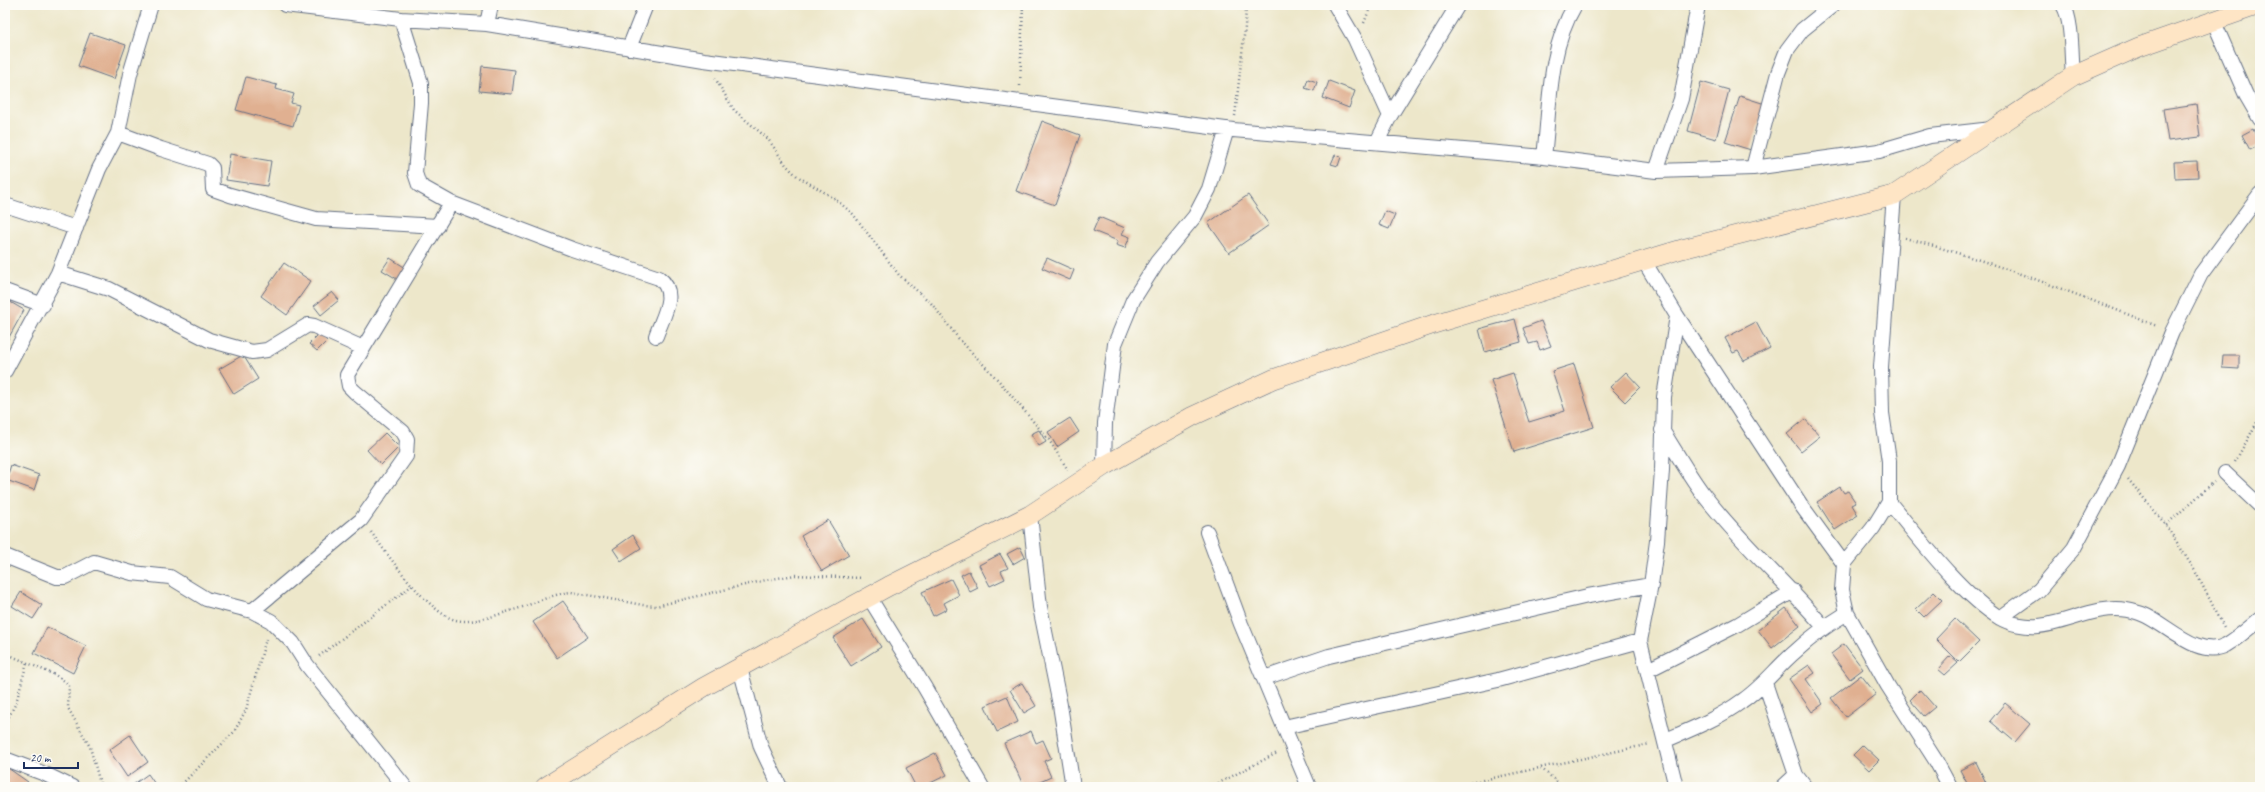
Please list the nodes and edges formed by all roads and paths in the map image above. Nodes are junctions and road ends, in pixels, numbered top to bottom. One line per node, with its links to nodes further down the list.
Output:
1 (152, 5): 25 (street)
2 (285, 5): 14 (street)
3 (491, 5): 16 (street)
4 (646, 5): 17 (street)
5 (1023, 5): 20 (path)
6 (1246, 5): 24 (path)
7 (1335, 5): 21 (street)
8 (1458, 5): 21 (street)
9 (1575, 5): 27 (street)
10 (1698, 5): 29 (street)
11 (1833, 5): 28 (street)
12 (2063, 5): 19 (street)
13 (2259, 5): 15 (street)
14 (402, 20): 16 (street); 32 (street)
15 (2213, 20): 19 (street); 22 (street)
16 (487, 24): 17 (street)
17 (629, 48): 18 (street)
18 (704, 60): 20 (street); 50 (path)
19 (2073, 76): 23 (street)
20 (1019, 103): 24 (street)
21 (1390, 116): 26 (street)
22 (2260, 119)
23 (1994, 129): 28 (street); 31 (street)
24 (1230, 130): 26 (street); 47 (street)
25 (118, 132): 34 (street); 35 (street)
26 (1377, 142): 27 (street)
27 (1544, 157): 29 (street)
28 (1753, 168): 29 (street)
29 (1656, 171)
30 (2260, 194): 42 (street)
31 (1894, 195): 36 (street); 37 (street)
32 (452, 203): 34 (street); 43 (street)
33 (5, 205): 35 (street)
34 (438, 226): 44 (street)
35 (76, 228): 38 (street)
36 (1890, 234): 42 (path); 51 (street)
37 (1644, 261): 41 (street); 47 (street)
38 (58, 273): 40 (street); 44 (street)
39 (5, 291): 40 (street)
40 (43, 305): 45 (street)
41 (1677, 316): 46 (street); 57 (street)
42 (2172, 332): 48 (street)
43 (656, 336)
44 (362, 348): 54 (street)
45 (5, 371)
46 (1662, 430): 59 (street); 61 (street)
47 (1104, 466): 50 (street)
48 (2118, 466): 64 (street); 69 (path)
49 (2225, 473): 52 (street)
50 (1077, 484): 53 (street)
51 (1889, 502): 57 (street); 64 (street)
52 (2260, 506)
53 (1030, 515): 60 (street); 91 (street)
54 (361, 520): 58 (path); 62 (street)
55 (1206, 532): 75 (street)
56 (5, 556): 62 (street)
57 (1844, 564): 63 (street)
58 (414, 584): 60 (path); 72 (path)
59 (1652, 585): 68 (street); 75 (street)
60 (870, 588): 73 (street); 90 (street)
61 (1793, 591): 67 (street); 74 (street)
62 (252, 611): 66 (street)
63 (1848, 613): 67 (street); 99 (street)
64 (2000, 618): 69 (street)
65 (2260, 619): 69 (street)
66 (271, 621): 72 (street); 86 (path)
67 (1824, 627): 76 (street)
68 (1640, 641): 74 (street); 78 (street)
69 (2232, 641)
70 (5, 653): 71 (path)
71 (27, 662): 77 (path); 85 (path)
72 (308, 665): 87 (street)
73 (740, 668): 88 (street); 89 (street)
74 (1648, 670): 79 (street)
75 (1264, 678): 78 (street)
76 (1765, 682): 79 (street); 83 (street)
77 (5, 724)
78 (1284, 727): 80 (street)
79 (1666, 740): 82 (path); 96 (street)
80 (1292, 745): 92 (path); 93 (street)
81 (5, 759): 84 (street)
82 (1541, 768): 94 (path); 95 (path)
83 (1796, 775): 97 (street); 98 (street)
84 (72, 787)
85 (101, 787)
86 (179, 787)
87 (404, 787)
88 (545, 787)
89 (780, 787)
90 (982, 787)
91 (1073, 787)
92 (1211, 787)
93 (1309, 787)
94 (1451, 787)
95 (1563, 787)
96 (1676, 787)
97 (1783, 787)
98 (1806, 787)
99 (1950, 787)

